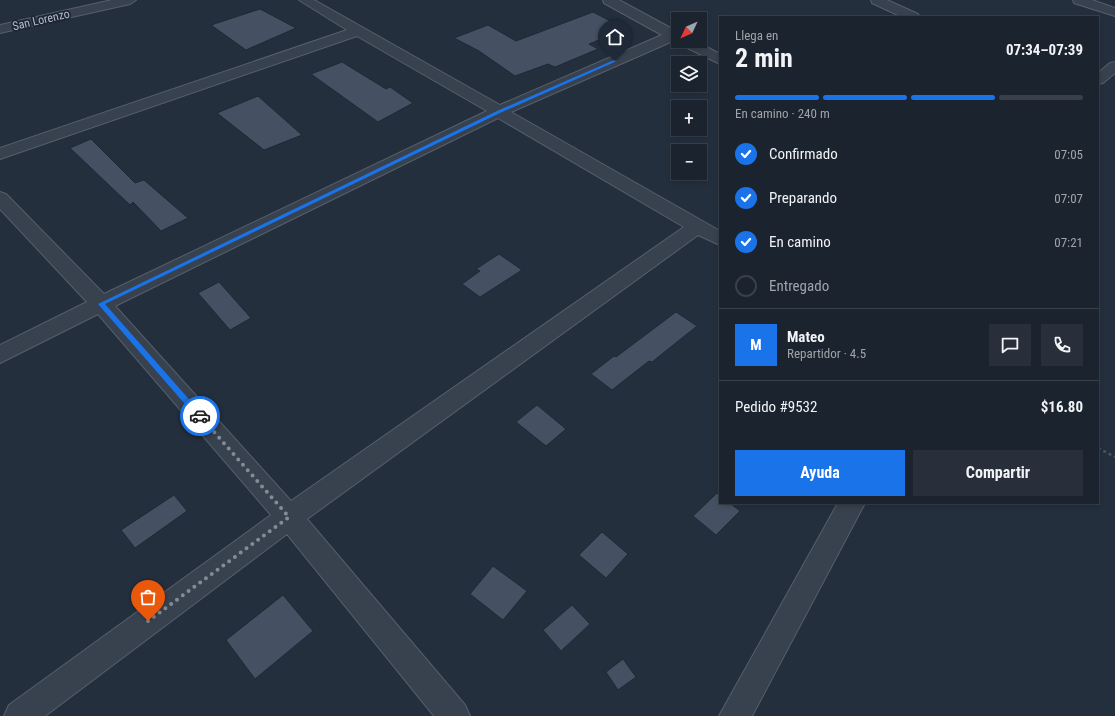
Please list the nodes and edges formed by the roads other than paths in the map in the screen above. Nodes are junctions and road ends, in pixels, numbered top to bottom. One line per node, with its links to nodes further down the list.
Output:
1 (130, 0): 8 (street, San Lorenzo)
2 (305, 0): 9 (street)
3 (609, 0): 10 (street)
4 (877, 0): 7 (street)
5 (1079, 0): 6 (street)
6 (1115, 12)
7 (911, 16)
8 (0, 30)
9 (357, 31): 16 (street); 17 (street)
10 (671, 34)
11 (671, 41): 16 (street)
12 (698, 48): 13 (street)
13 (719, 59)
14 (1115, 66): 15 (street)
15 (1099, 79)
16 (498, 112): 19 (street); 21 (street)
17 (0, 154)
18 (0, 198): 21 (street)
19 (698, 226): 20 (street); 24 (street)
20 (719, 238)
21 (101, 304): 22 (street); 24 (street)
22 (0, 355)
23 (851, 504): 27 (street)
24 (289, 517): 25 (street); 26 (street)
25 (20, 716)
26 (454, 716)
27 (735, 716)

